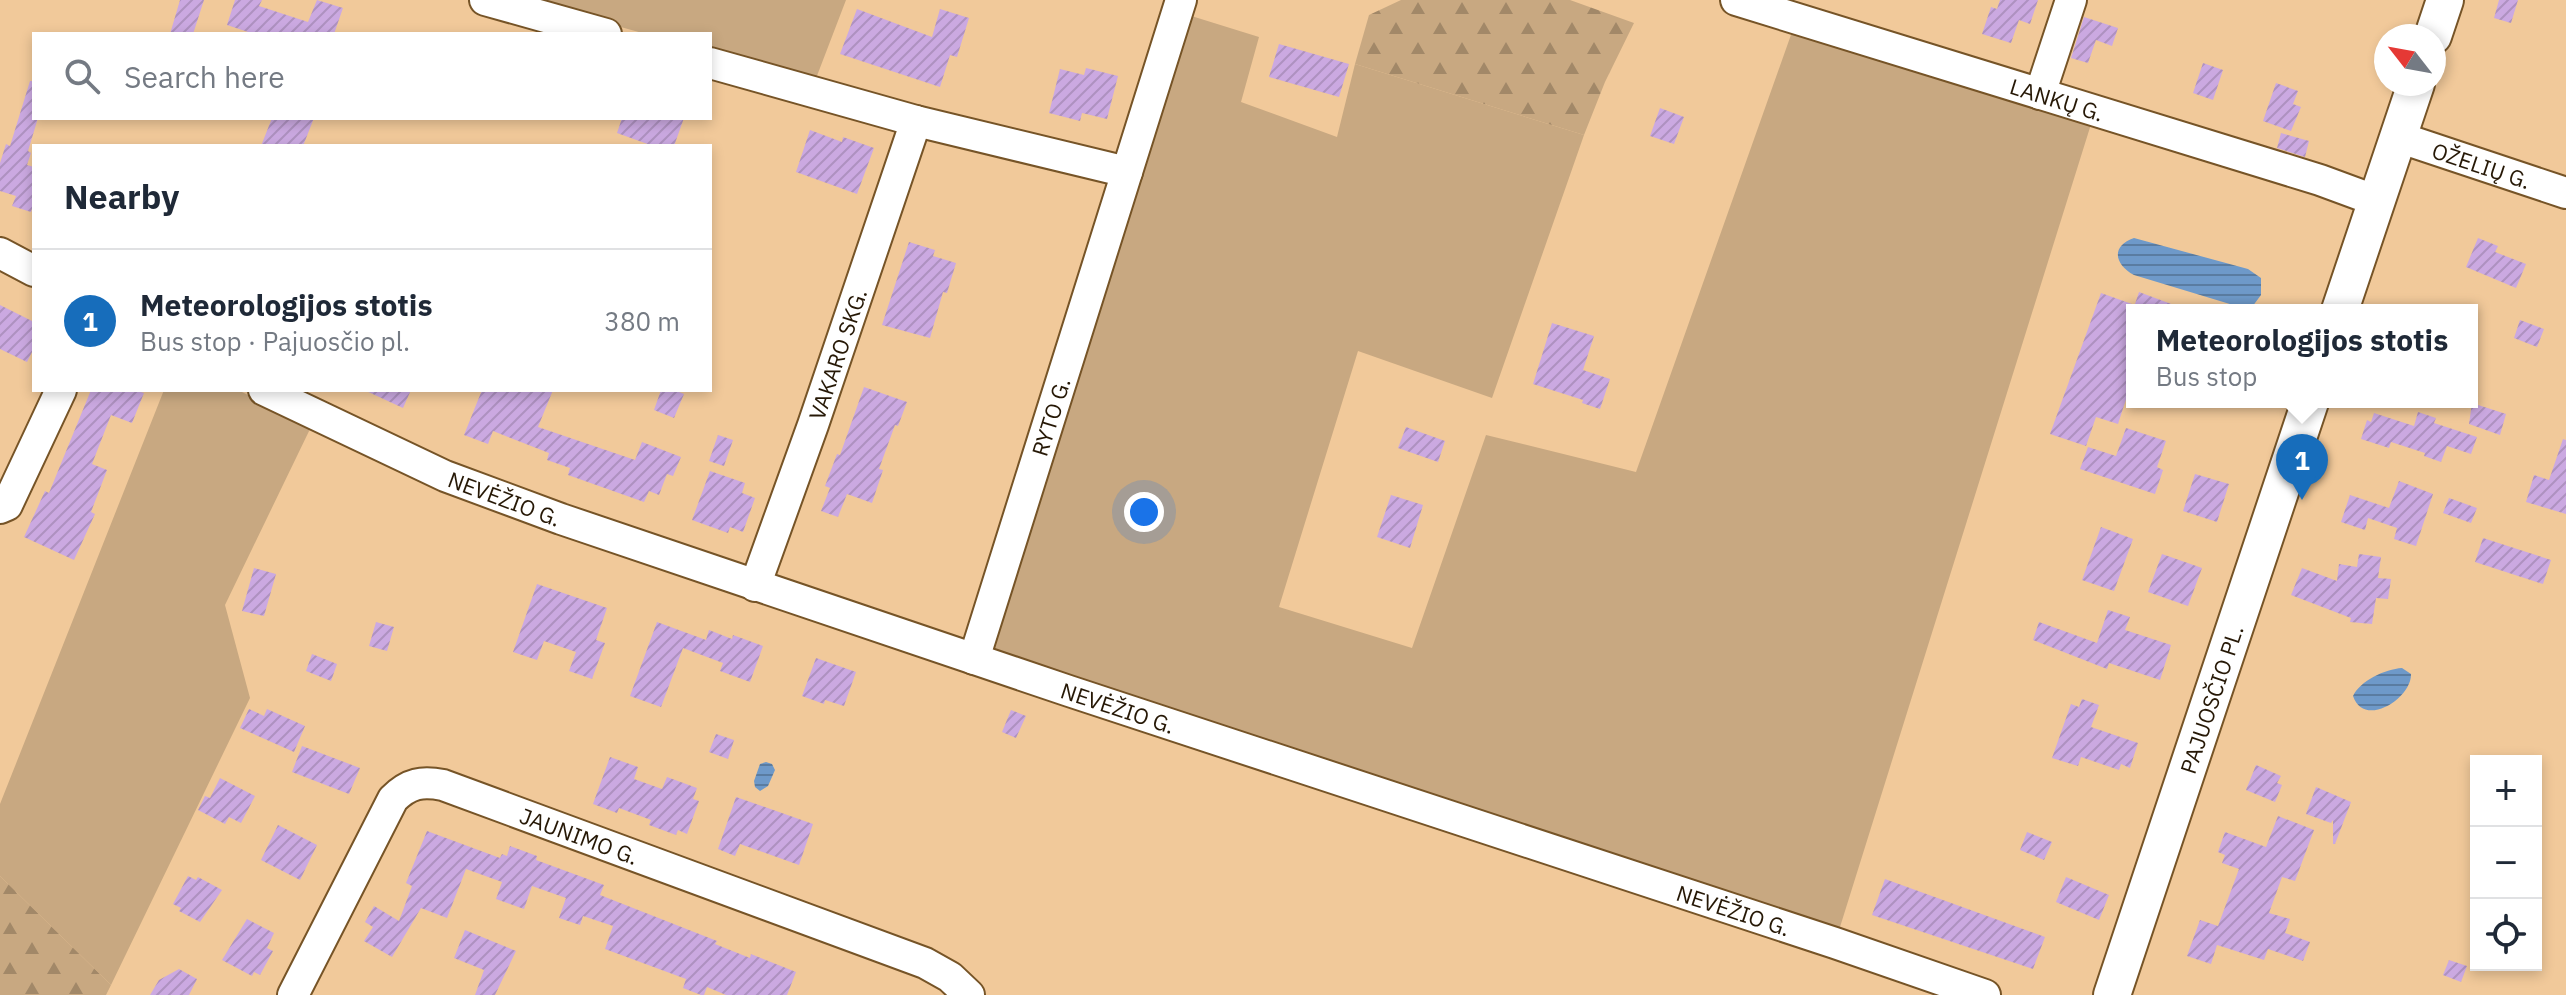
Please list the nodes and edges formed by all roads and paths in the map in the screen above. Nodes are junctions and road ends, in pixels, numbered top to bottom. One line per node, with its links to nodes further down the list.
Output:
1 (485, 0): 7 (street)
2 (1181, 0): 13 (street, RYTO G.)
3 (1736, 0): 9 (street, LANKŲ G.)
4 (2071, 0): 9 (street)
5 (2445, 0): 6 (main road)
6 (2437, 24)
7 (599, 32)
8 (712, 64): 11 (street)
9 (2040, 94): 15 (street, LANKŲ G.)
10 (2412, 96): 12 (main road)
11 (916, 121): 13 (street); 23 (street, VAKARO SKG.)
12 (2398, 137): 14 (street, OŽELIŲ G.); 15 (main road)
13 (1127, 172): 24 (street, RYTO G.)
14 (2566, 193)
15 (2377, 201): 18 (main road)
16 (0, 253): 17 (street)
17 (32, 270)
18 (2342, 304)
19 (60, 392): 22 (street)
20 (268, 392): 23 (street, NEVĖŽIO G.)
21 (2308, 408): 28 (main road, PAJUOSČIO PL.)
22 (0, 508)
23 (755, 586): 24 (street, NEVĖŽIO G.)
24 (974, 659): 27 (street, NEVĖŽIO G.)
25 (293, 995): 26 (street, JAUNIMO G.)
26 (969, 995)
27 (1985, 995)
28 (2112, 995)

